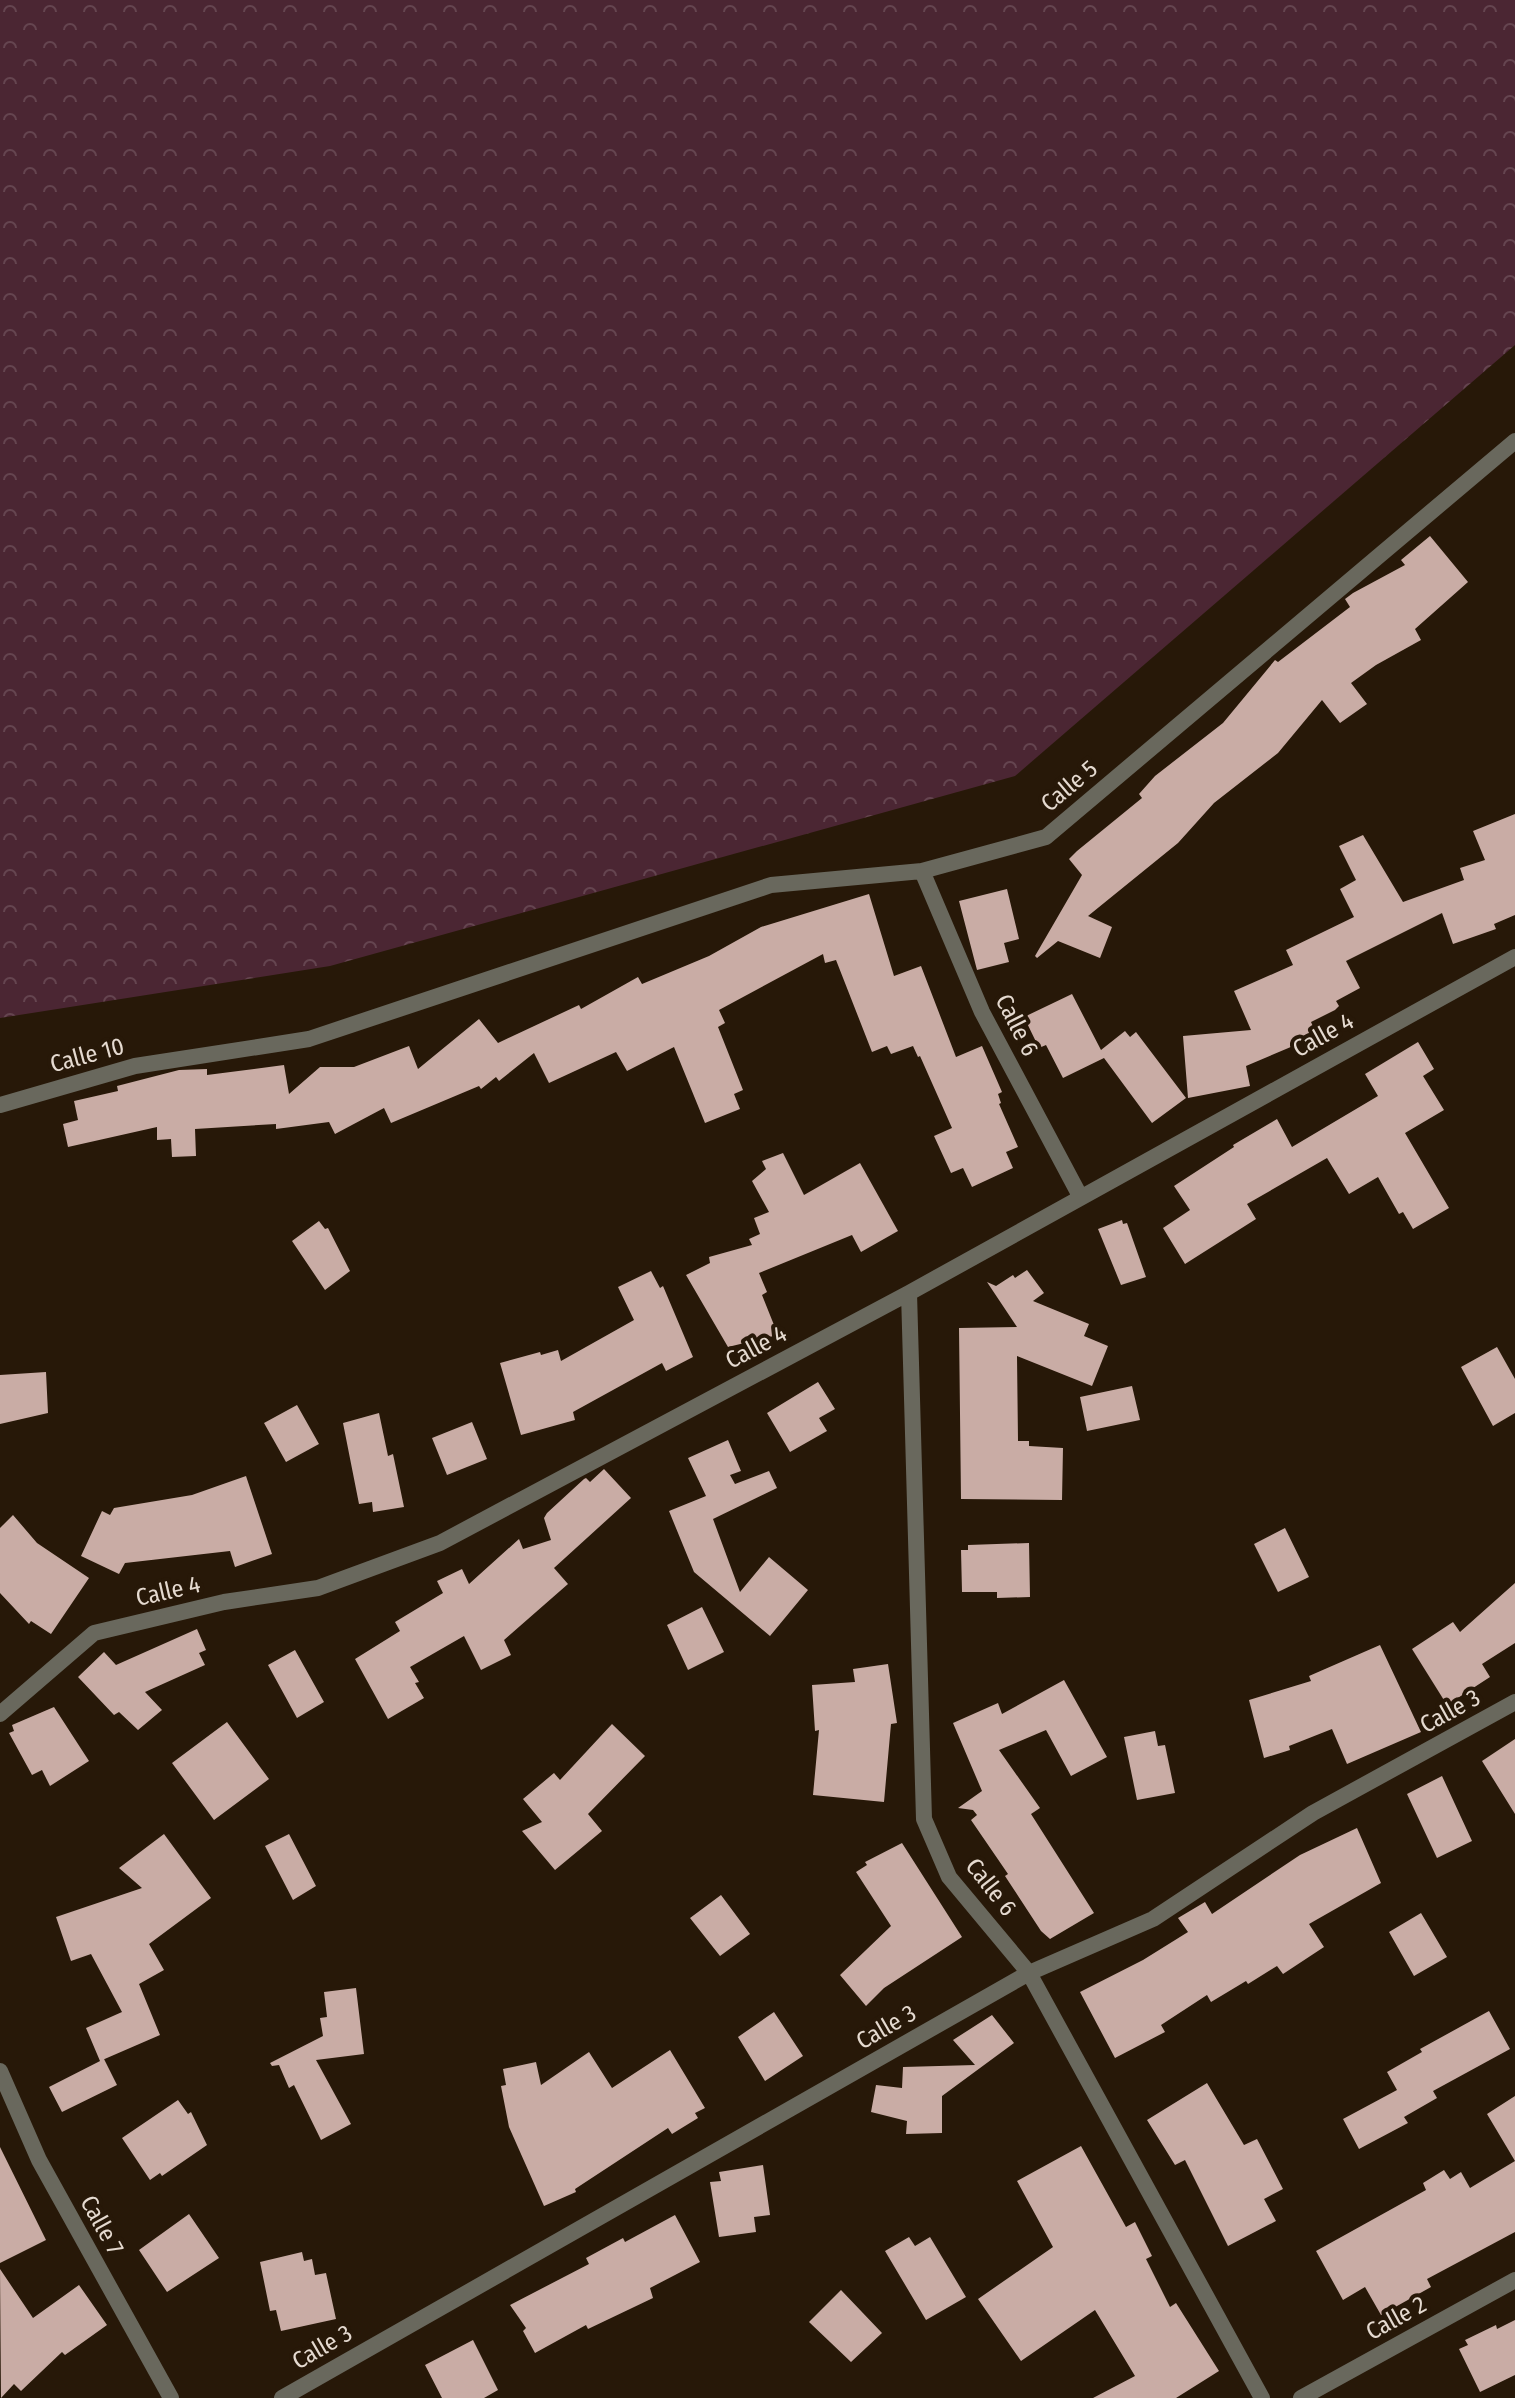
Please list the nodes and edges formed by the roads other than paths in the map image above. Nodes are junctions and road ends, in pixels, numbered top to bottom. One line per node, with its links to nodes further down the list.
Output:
1 (1515, 441): 2 (street, Calle 5)
2 (922, 871): 4 (street, Calle 5); 6 (street, Calle 6)
3 (1515, 957): 6 (street, Calle 4)
4 (505, 974): 5 (street, Calle 10)
5 (0, 1105)
6 (1080, 1196): 7 (street, Calle 4)
7 (909, 1293): 9 (street, Calle 4); 10 (street, Calle 6)
8 (1515, 1702): 10 (street, Calle 3)
9 (0, 1714)
10 (1029, 1973): 14 (street, Calle 3); 15 (street, Calle 6)
11 (0, 2071): 13 (street, Calle 7)
12 (1515, 2280): 16 (street, Calle 2)
13 (171, 2398)
14 (282, 2398)
15 (1262, 2398)
16 (1301, 2398)

